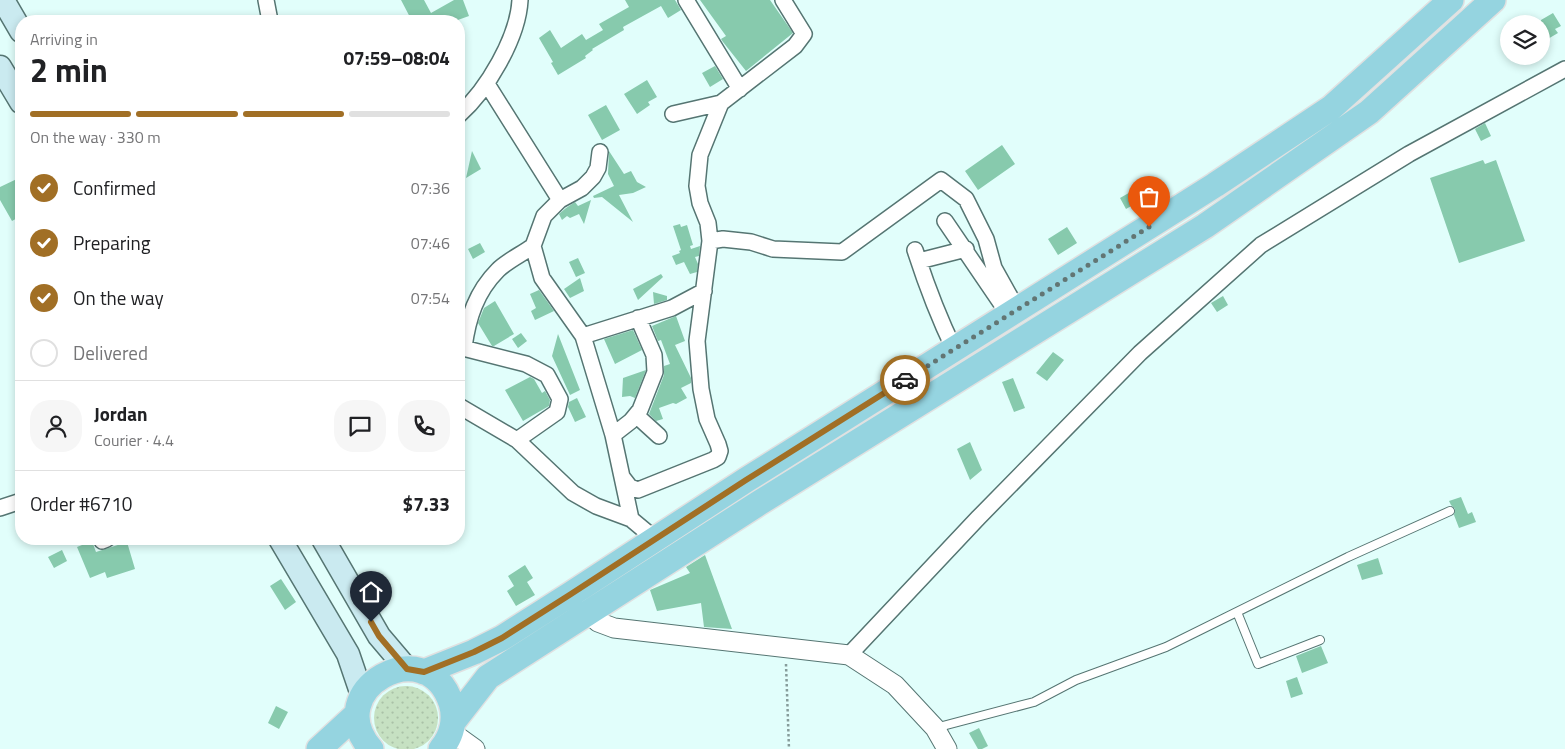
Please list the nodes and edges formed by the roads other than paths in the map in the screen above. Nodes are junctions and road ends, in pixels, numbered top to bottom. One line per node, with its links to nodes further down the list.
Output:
1 (3, 0): 9 (main road)
2 (266, 0): 8 (street)
3 (520, 0): 12 (street)
4 (686, 0): 13 (street)
5 (783, 0): 13 (street)
6 (1452, 0): 25 (main road)
7 (1493, 0): 44 (main road)
8 (269, 15)
9 (15, 21)
10 (0, 67): 14 (main road)
11 (1565, 69): 47 (street)
12 (487, 84): 16 (street); 19 (street)
13 (740, 89): 15 (street)
14 (15, 92)
15 (721, 103): 17 (street); 21 (street)
16 (465, 109)
17 (673, 114)
18 (600, 152): 19 (street)
19 (560, 200): 22 (street)
20 (945, 221): 23 (street)
21 (710, 241): 24 (street); 25 (street)
22 (533, 246): 27 (street); 28 (street)
23 (966, 249): 25 (street); 30 (street)
24 (704, 291): 26 (street); 36 (street)
25 (1013, 312): 30 (main road)
26 (638, 318): 28 (street); 32 (street)
27 (465, 332)
28 (583, 336): 33 (street)
29 (465, 348): 35 (street)
30 (954, 349): 41 (main road)
31 (465, 410): 35 (street)
32 (637, 416): 33 (street); 34 (street)
33 (613, 435): 36 (street)
34 (658, 436)
35 (517, 440): 40 (street)
36 (622, 478): 40 (street)
37 (15, 503): 38 (street)
38 (0, 508)
39 (1450, 511): 45 (lane)
40 (631, 519): 41 (street)
41 (655, 538): 44 (main road)
42 (284, 545): 49 (main road)
43 (326, 545): 48 (main road)
44 (579, 604): 47 (street); 48 (main road); 51 (main road)
45 (1237, 612): 46 (lane); 50 (lane)
46 (1320, 640)
47 (849, 655): 50 (street)
48 (415, 670): 49 (main road); 51 (main road)
49 (360, 705): 52 (main road); 53 (main road)
50 (935, 728): 55 (street)
51 (449, 738): 54 (street)
52 (319, 749)
53 (371, 749)
54 (475, 749)
55 (947, 749)

